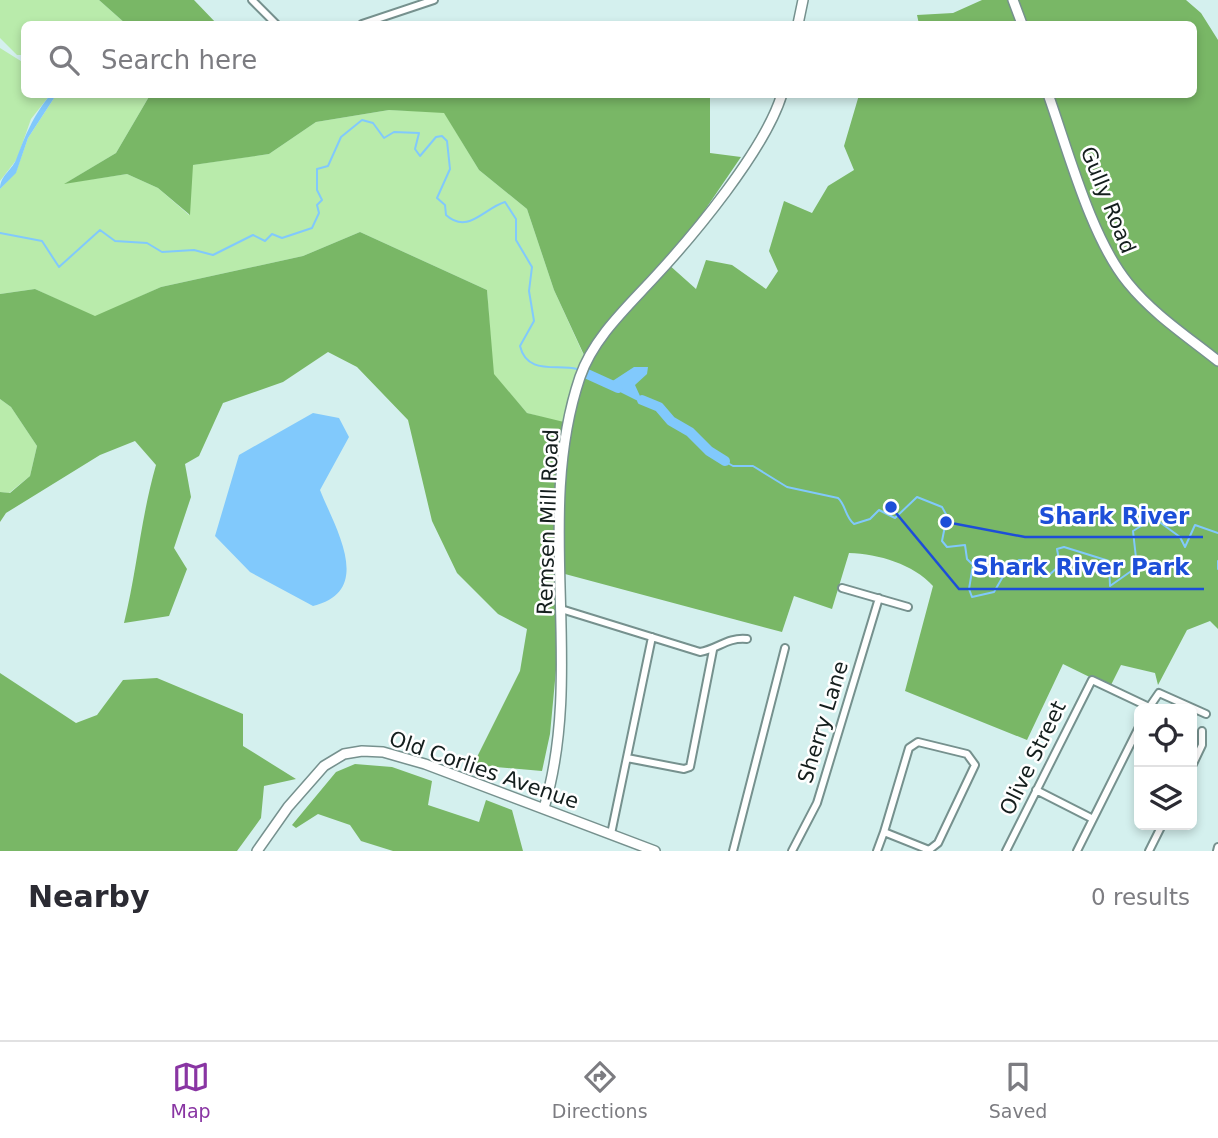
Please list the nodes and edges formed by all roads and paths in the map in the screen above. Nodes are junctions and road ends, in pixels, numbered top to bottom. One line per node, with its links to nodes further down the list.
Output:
1 (252, 0): 5 (street)
2 (434, 0): 6 (street)
3 (803, 0): 7 (street)
4 (1013, 0): 8 (street)
5 (273, 21)
6 (371, 21)
7 (799, 21)
8 (1021, 21)
9 (780, 98): 15 (street, Remsen Mill Road)
10 (1049, 98): 11 (street, Gully Road)
11 (1218, 361)
12 (842, 588): 13 (street)
13 (879, 598): 14 (street); 38 (street, Sherry Lane)
14 (908, 607)
15 (561, 609): 16 (street); 30 (street, Remsen Mill Road)
16 (652, 637): 19 (street); 28 (street)
17 (747, 639): 19 (street)
18 (785, 648): 37 (street)
19 (713, 650): 28 (street)
20 (1141, 704): 29 (street, Olive Street)
21 (1152, 704): 22 (street)
22 (1184, 704)
23 (1197, 710): 24 (street)
24 (1206, 714)
25 (1202, 731): 27 (street)
26 (1134, 737): 31 (street)
27 (1197, 756)
28 (627, 758): 34 (street)
29 (1037, 790): 31 (street); 40 (street, Olive Street)
30 (544, 808): 34 (street, Old Corlies Avenue); 35 (street, Old Corlies Avenue)
31 (1093, 819): 41 (street)
32 (1160, 830): 42 (street)
33 (884, 832): 33 (street); 39 (street)
34 (611, 834): 36 (street, Old Corlies Avenue)
35 (257, 851)
36 (655, 851)
37 (733, 851)
38 (792, 851)
39 (877, 851)
40 (1006, 851)
41 (1077, 851)
42 (1149, 851)

